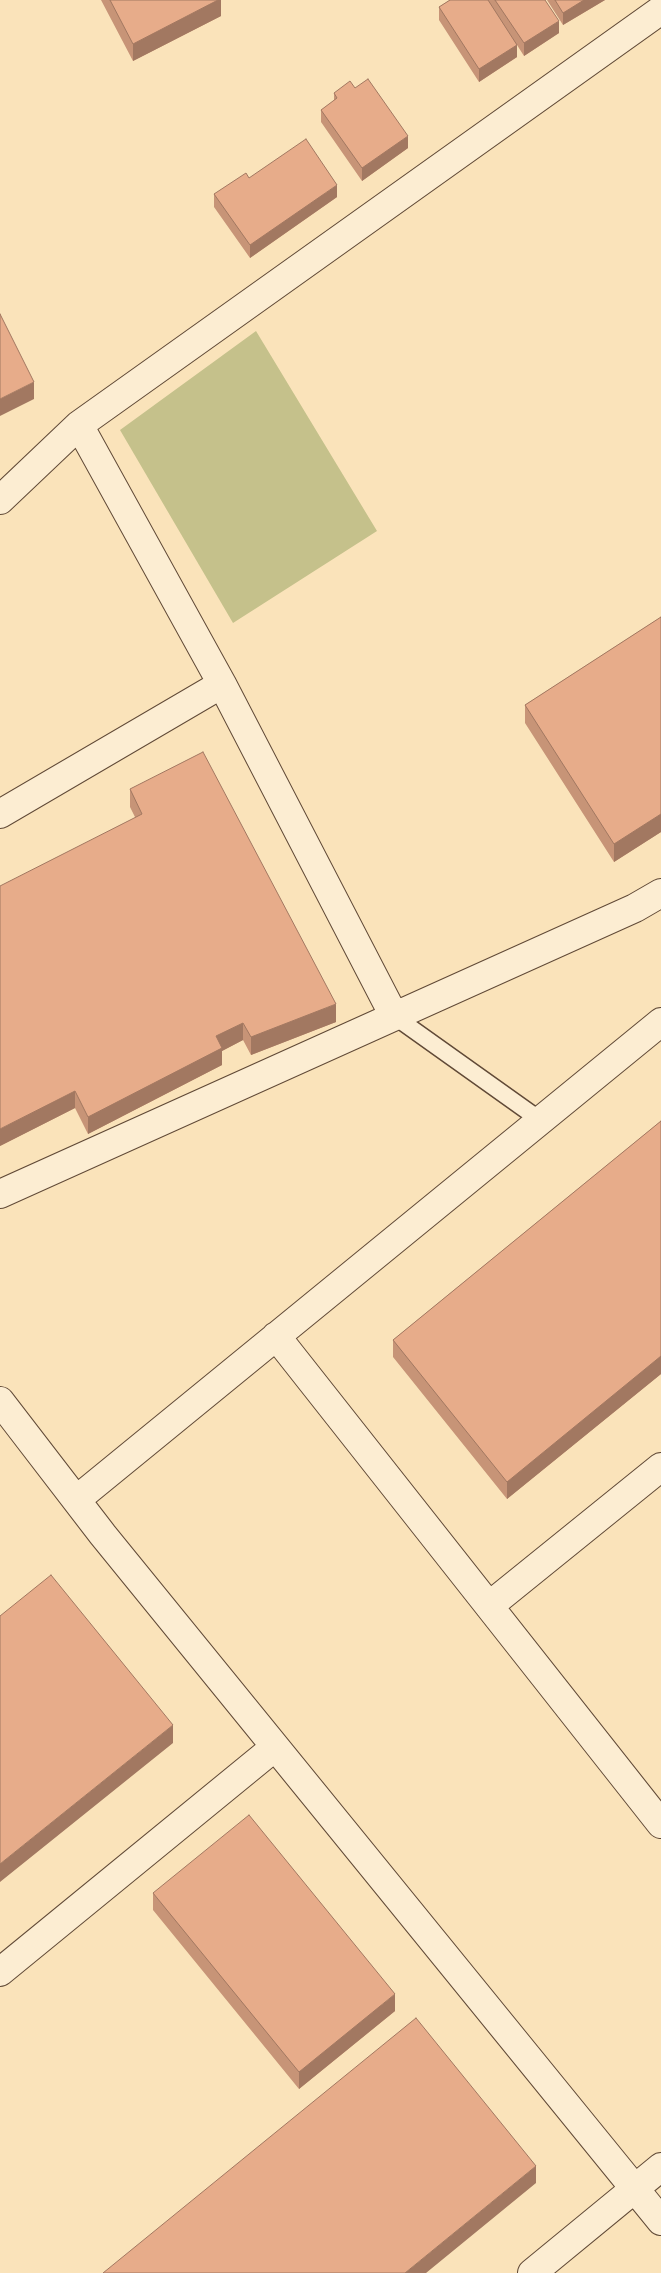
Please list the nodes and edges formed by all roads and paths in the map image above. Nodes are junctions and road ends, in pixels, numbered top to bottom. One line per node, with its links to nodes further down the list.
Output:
1 (661, 10): 2 (street)
2 (79, 425): 3 (street); 4 (street)
3 (0, 500)
4 (222, 684): 5 (street); 7 (street)
5 (0, 814)
6 (657, 903): 7 (street)
7 (394, 1016): 9 (lane); 10 (street)
8 (661, 1022): 9 (street)
9 (540, 1120): 11 (street)
10 (0, 1194)
11 (276, 1336): 14 (street); 15 (street)
12 (0, 1401): 14 (street)
13 (661, 1467): 15 (street)
14 (76, 1500): 16 (street)
15 (489, 1606): 17 (street)
16 (275, 1747): 18 (street); 20 (street)
17 (661, 1824)
18 (0, 1972)
19 (661, 2167): 20 (street)
20 (635, 2188): 21 (street); 22 (street)
21 (661, 2221)
22 (532, 2273)

